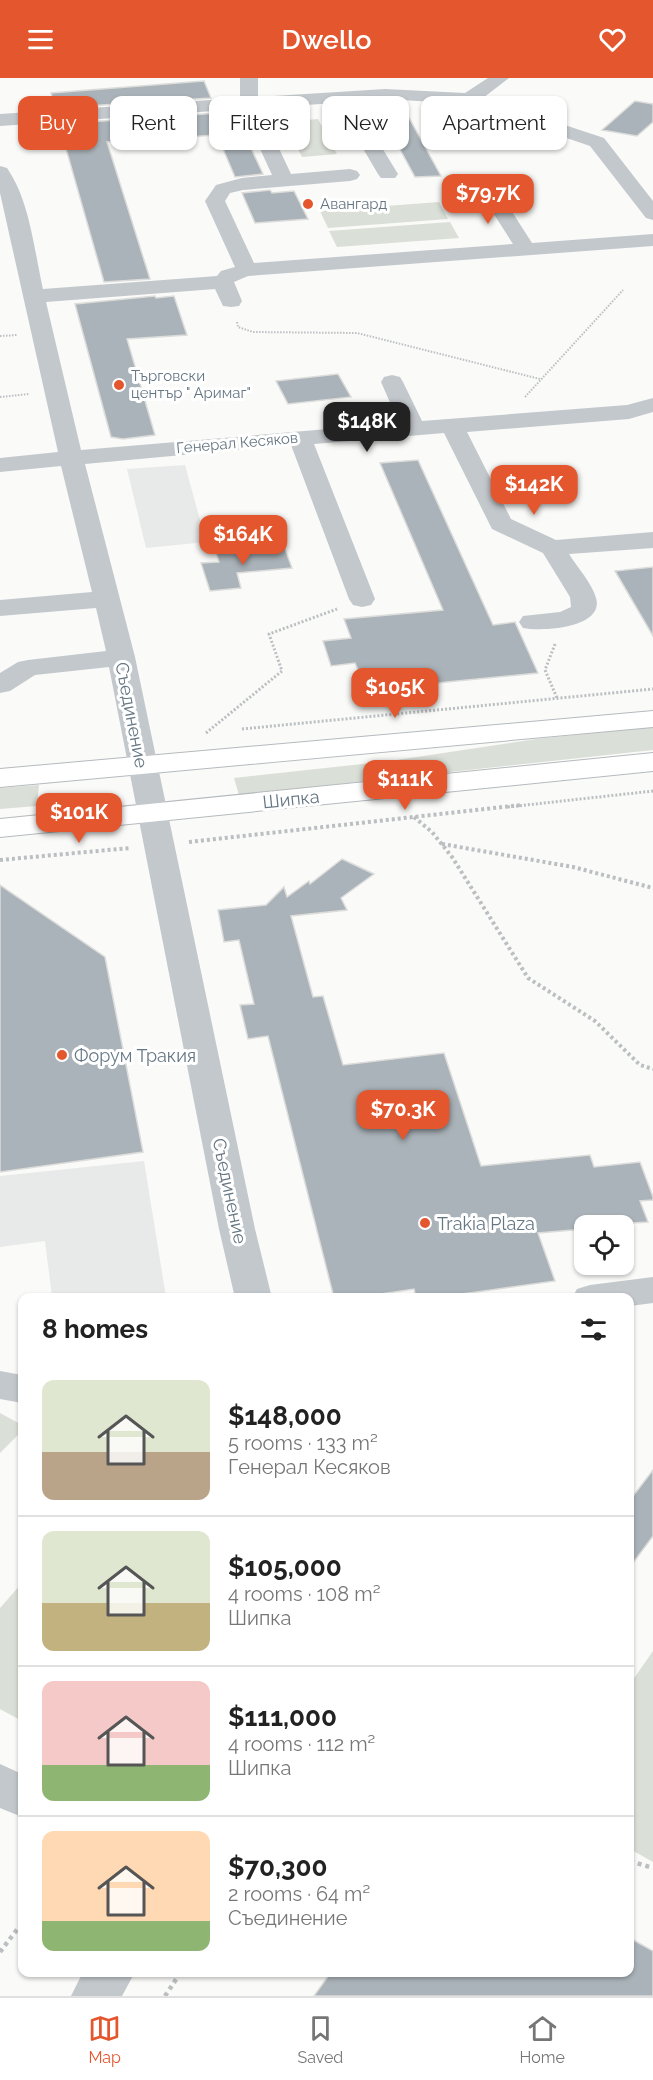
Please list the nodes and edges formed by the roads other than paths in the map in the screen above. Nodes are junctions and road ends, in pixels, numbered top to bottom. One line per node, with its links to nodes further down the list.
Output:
1 (249, 78): 3 (street)
2 (500, 78): 6 (street)
3 (249, 96)
4 (341, 96): 5 (street)
5 (421, 96)
6 (473, 96)
7 (209, 107): 8 (street)
8 (0, 120)
9 (567, 132): 14 (street)
10 (271, 150): 17 (street)
11 (373, 150): 15 (street)
12 (642, 170): 14 (street)
13 (0, 172): 23 (street, Съединение)
14 (621, 172): 19 (street)
15 (387, 174)
16 (350, 175): 17 (street)
17 (284, 180): 22 (street)
18 (482, 180): 21 (street)
19 (653, 214)
20 (653, 240): 21 (street)
21 (526, 249): 22 (street)
22 (247, 270): 23 (street)
23 (34, 296): 29 (street, Съединение)
24 (392, 382): 27 (street)
25 (653, 405): 26 (street, Генерал Кесяков)
26 (452, 426): 27 (street, Генерал Кесяков); 32 (street)
27 (414, 429): 28 (street, Генерал Кесяков)
28 (300, 438): 29 (street, Генерал Кесяков); 34 (street)
29 (72, 458): 30 (street, Генерал Кесяков); 33 (street, Съединение)
30 (0, 465)
31 (653, 540): 32 (street)
32 (552, 548): 36 (street)
33 (105, 599): 35 (street); 37 (street, Съединение)
34 (363, 599)
35 (0, 608)
36 (532, 622)
37 (121, 657): 38 (street); 41 (street, Съединение)
38 (0, 685)
39 (653, 719): 41 (main road)
40 (653, 762): 43 (main road, Шипка)
41 (142, 766): 42 (main road); 43 (street, Съединение)
42 (0, 778)
43 (153, 812): 44 (main road, Шипка); 46 (street, Съединение)
44 (0, 828)
45 (653, 1290): 47 (street)
46 (253, 1293)
47 (629, 1293)
48 (0, 1385): 49 (street)
49 (18, 1388)
50 (0, 1783): 51 (street)
51 (18, 1795)
52 (108, 1977): 53 (street)
53 (95, 1996)

